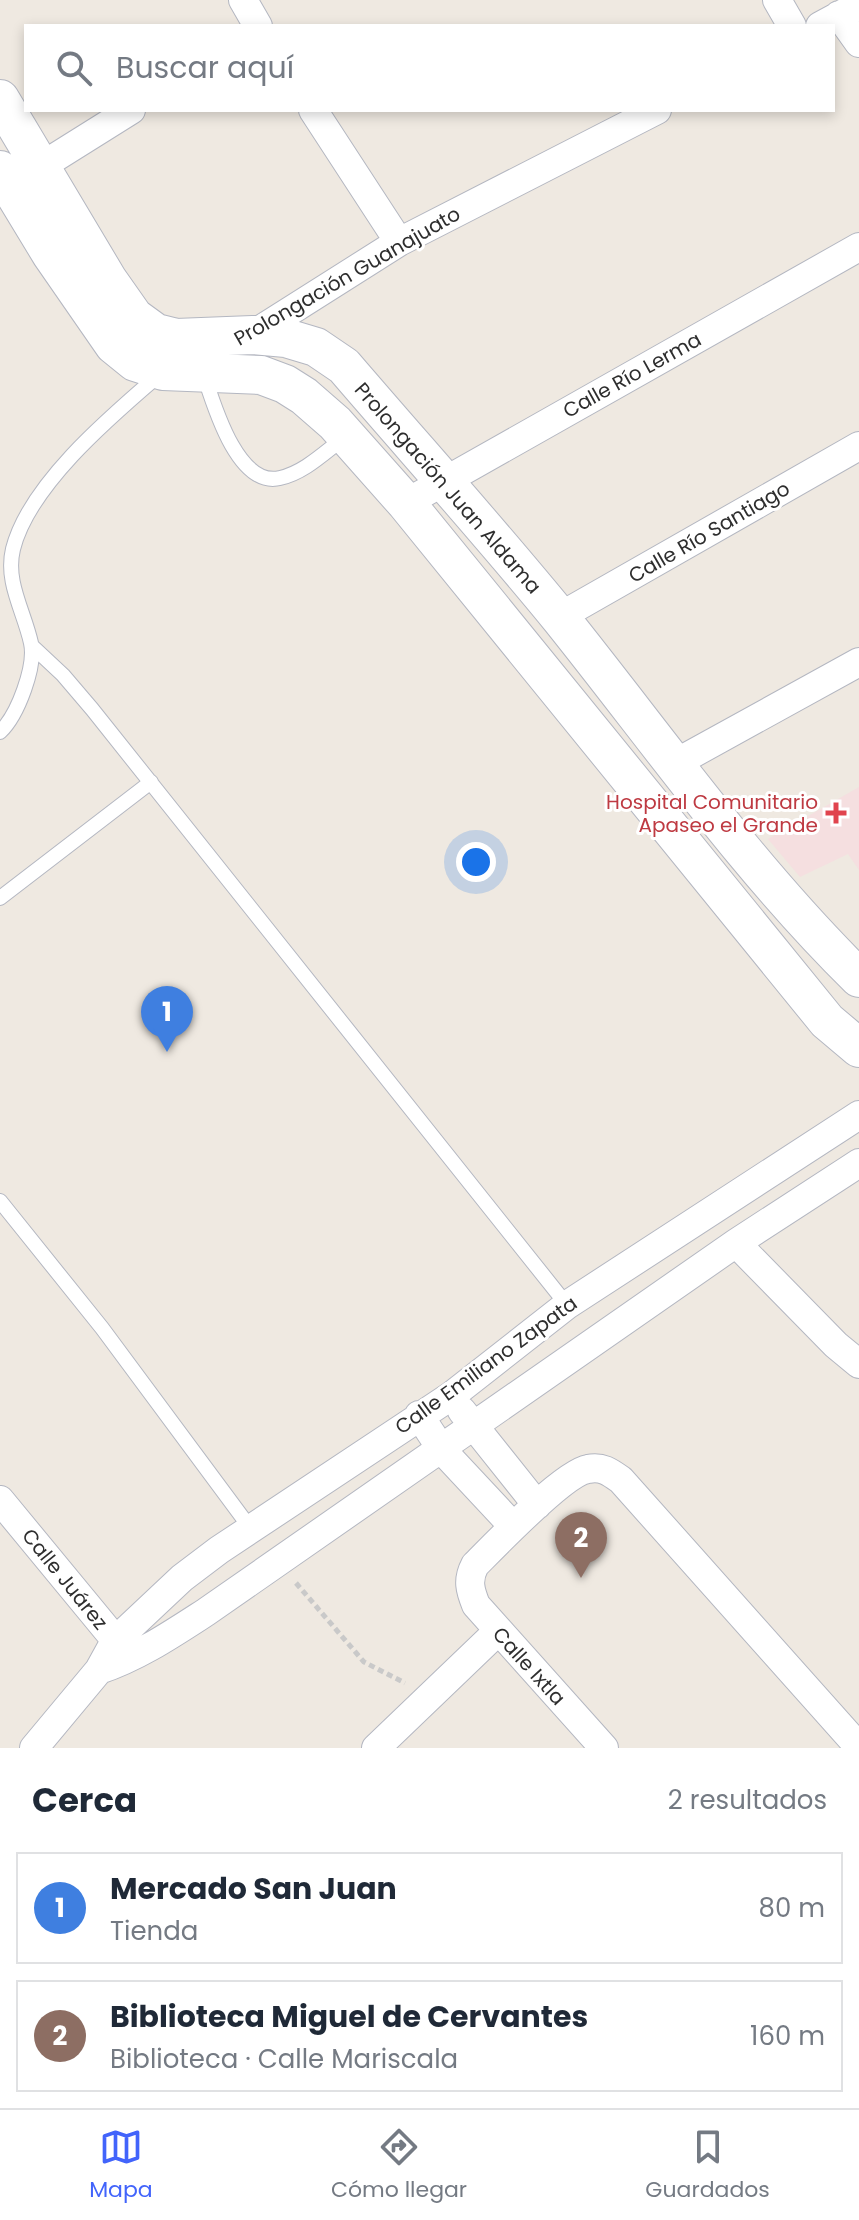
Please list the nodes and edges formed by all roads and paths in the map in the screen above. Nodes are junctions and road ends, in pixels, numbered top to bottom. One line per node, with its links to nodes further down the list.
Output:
1 (243, 0): 4 (street)
2 (777, 0): 5 (street)
3 (839, 16): 6 (street)
4 (257, 24)
5 (791, 24)
6 (859, 43)
7 (0, 99): 11 (street, Prolongación Juan Aldama)
8 (128, 112): 11 (street)
9 (314, 112): 13 (street)
10 (653, 112): 13 (street, Prolongación Guanajuato)
11 (40, 167): 15 (street, Prolongación Juan Aldama)
12 (0, 170): 16 (street, Prolongación Juan Aldama)
13 (399, 242): 15 (street, Prolongación Guanajuato)
14 (859, 247): 20 (street, Calle Río Lerma)
15 (253, 335): 16 (street, Prolongación Guanajuato); 20 (street, Prolongación Juan Aldama)
16 (163, 371): 17 (street, Prolongación Juan Aldama); 23 (lane)
17 (204, 375): 18 (street, Prolongación Juan Aldama); 18 (lane)
18 (347, 436): 21 (street, Prolongación Juan Aldama)
19 (859, 446): 22 (street, Calle Río Santiago)
20 (442, 481): 21 (street, Calle Río Lerma); 22 (street, Prolongación Juan Aldama)
21 (406, 503): 30 (street, Prolongación Juan Aldama)
22 (559, 617): 26 (street, Prolongación Juan Aldama)
23 (32, 646): 25 (lane); 27 (lane)
24 (859, 662): 26 (street)
25 (0, 732)
26 (674, 764): 29 (street, Prolongación Juan Aldama)
27 (151, 782): 28 (lane); 35 (lane)
28 (0, 898)
29 (859, 978)
30 (859, 1048)
31 (859, 1115): 35 (street, Calle Emiliano Zapata)
32 (859, 1163): 34 (street, Calle Emiliano Zapata)
33 (0, 1201): 44 (lane)
34 (736, 1243): 36 (street); 39 (street, Calle Emiliano Zapata)
35 (567, 1305): 37 (street, Calle Emiliano Zapata)
36 (859, 1364)
37 (451, 1396): 38 (street, Calle Emiliano Zapata); 39 (street)
38 (419, 1415): 40 (street); 44 (street, Calle Emiliano Zapata)
39 (473, 1426): 40 (street, Calle Emiliano Zapata); 42 (street)
40 (442, 1450): 43 (street); 45 (street, Calle Emiliano Zapata)
41 (0, 1500): 47 (street, Calle Juárez)
42 (537, 1505): 43 (street); 49 (street)
43 (513, 1526): 46 (street, Calle Ixtla)
44 (251, 1529): 47 (street, Calle Emiliano Zapata)
45 (277, 1561): 47 (street, Calle Emiliano Zapata); 48 (path)
46 (497, 1632): 48 (street); 52 (street, Calle Ixtla)
47 (123, 1649): 50 (street, Calle Emiliano Zapata)
48 (429, 1695): 51 (street)
49 (859, 1747)
50 (34, 1748)
51 (376, 1748)
52 (604, 1748)

